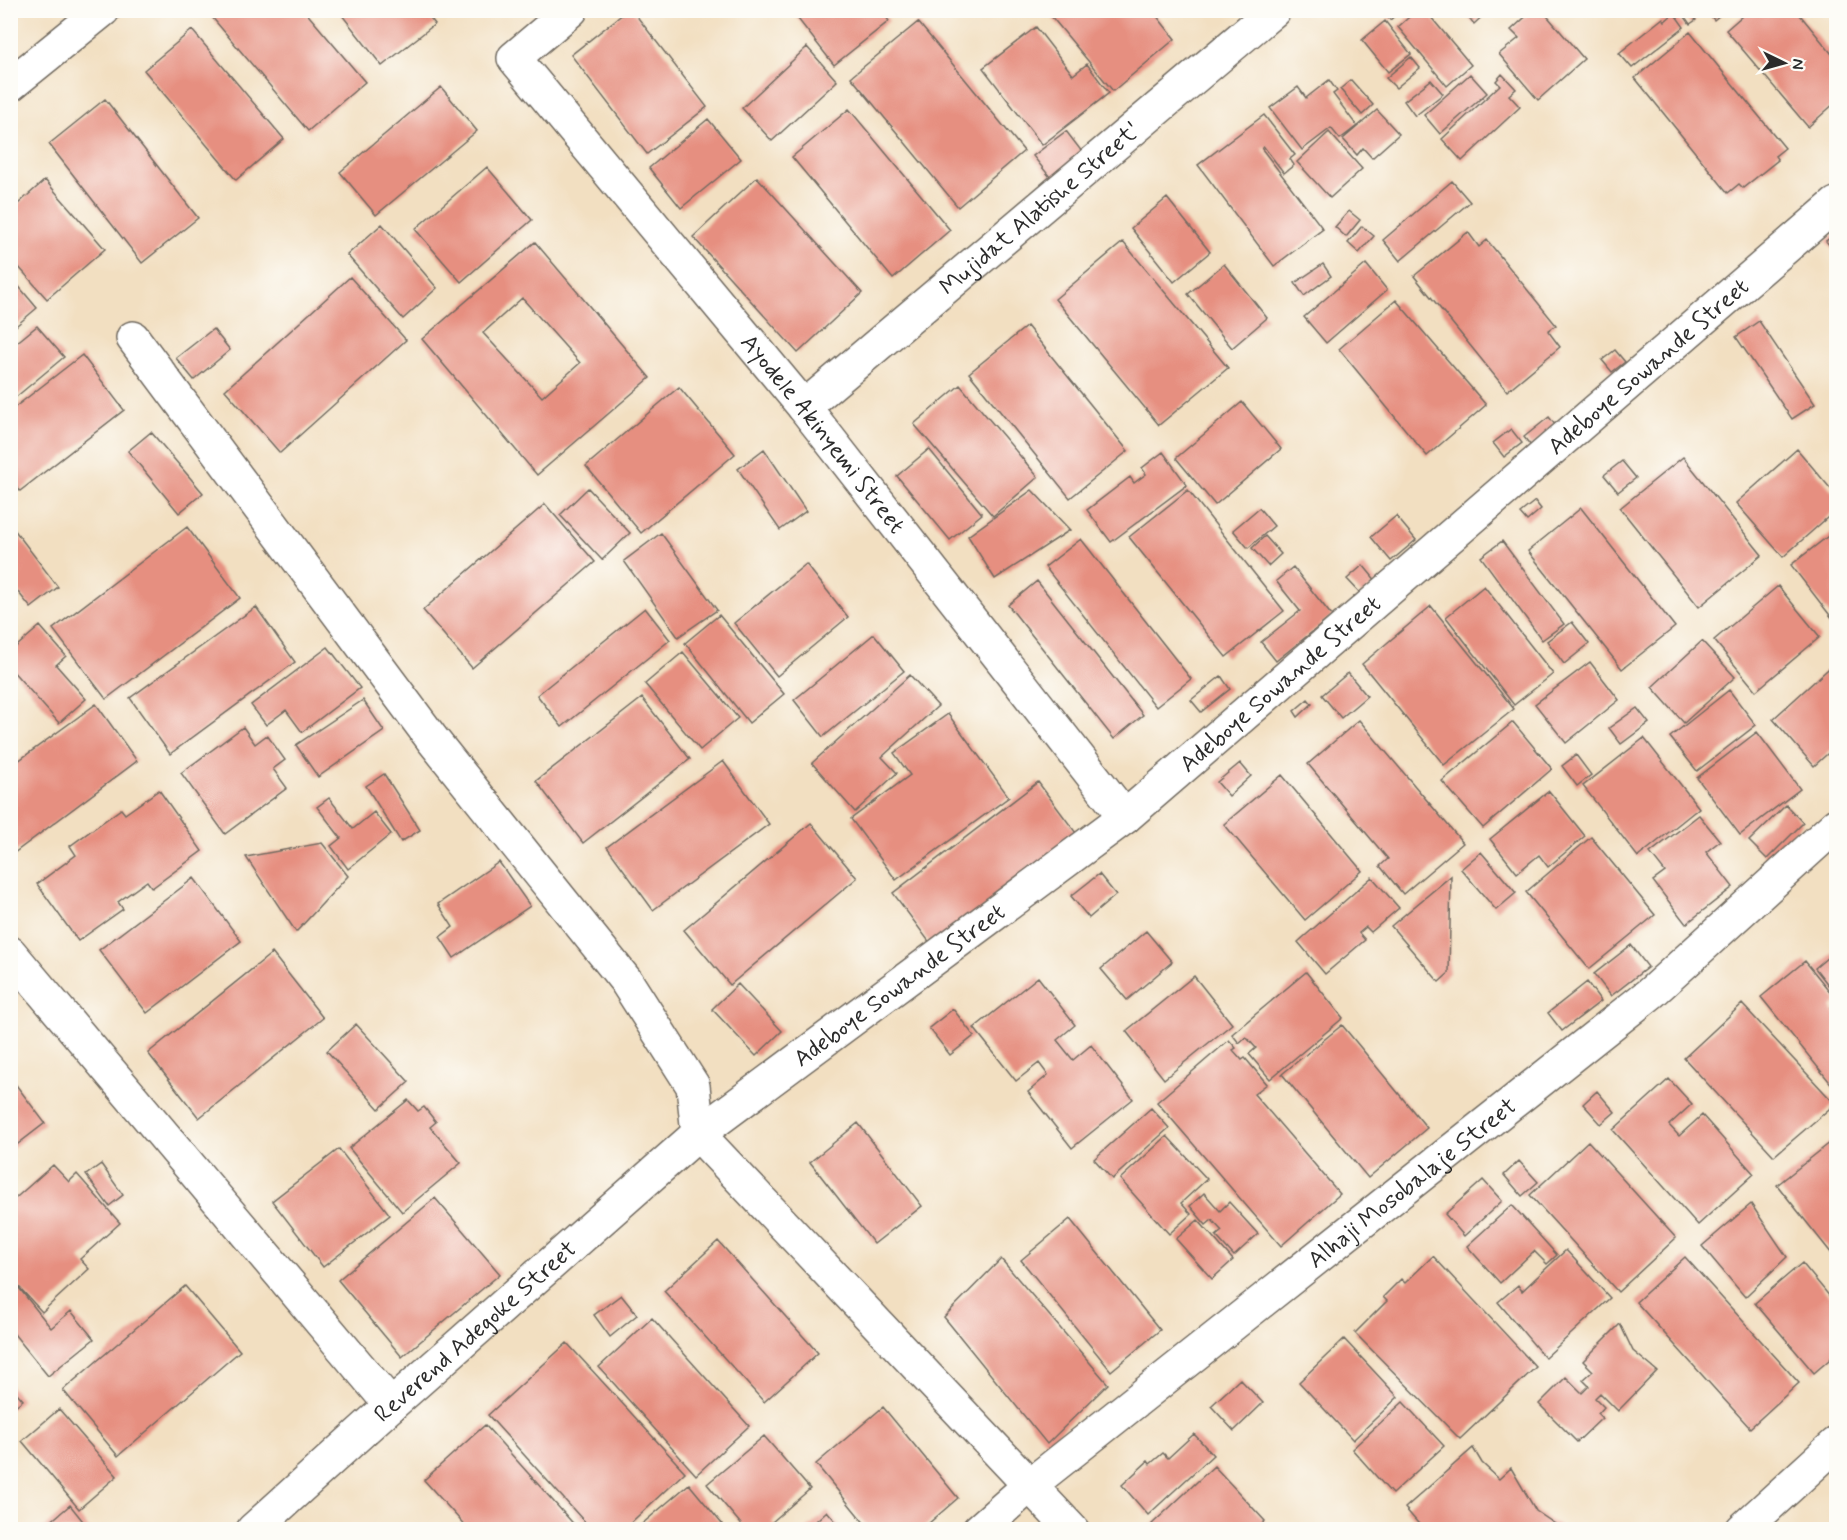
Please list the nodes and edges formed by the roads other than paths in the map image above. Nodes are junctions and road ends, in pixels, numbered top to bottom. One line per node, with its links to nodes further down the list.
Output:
1 (103, 10): 4 (street)
2 (571, 10): 7 (street, Ayodele Akinyemi Street)
3 (1274, 10): 7 (street, Mujidat Alatishe Street')
4 (10, 86)
5 (1836, 204): 8 (street, Adeboye Sowande Street)
6 (133, 338): 11 (street)
7 (804, 407): 8 (street, Ayodele Akinyemi Street)
8 (1125, 817): 11 (street, Adeboye Sowande Street)
9 (1836, 825): 14 (street, Alhaji Mosobalaje Street)
10 (10, 953): 12 (street)
11 (698, 1134): 12 (street, Reverend Adegoke Street); 14 (street)
12 (391, 1405): 15 (street, Reverend Adegoke Street)
13 (1836, 1444): 18 (street)
14 (1030, 1485): 16 (street, Alhaji Mosobalaje Street); 17 (street)
15 (253, 1530)
16 (979, 1530)
17 (1072, 1530)
18 (1742, 1530)

